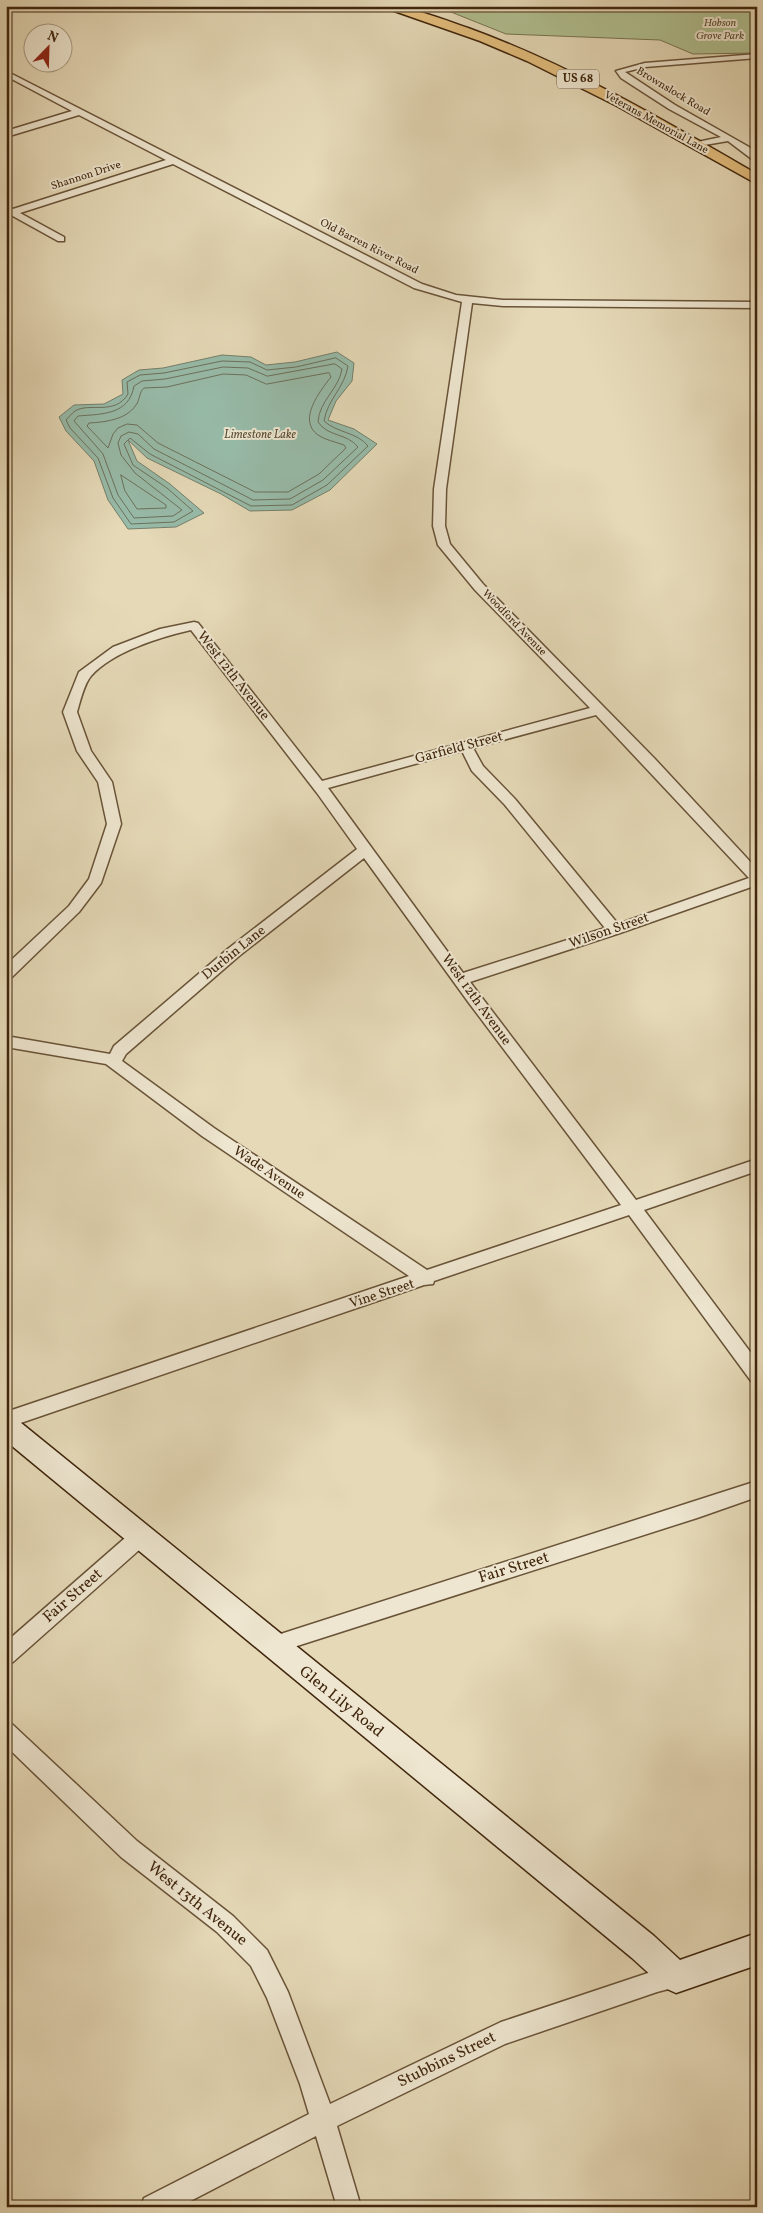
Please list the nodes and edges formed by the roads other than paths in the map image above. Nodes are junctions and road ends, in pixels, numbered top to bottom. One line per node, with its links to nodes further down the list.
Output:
1 (386, 6): 7 (main road, Veterans Memorial Lane / US 68)
2 (757, 56): 6 (street, Brownslock Road)
3 (6, 73): 4 (street, Old Barren River Road)
4 (79, 112): 5 (street); 8 (street, Old Barren River Road)
5 (6, 134)
6 (729, 138): 7 (street); 9 (street)
7 (696, 145): 10 (main road, Veterans Memorial Lane / US 68)
8 (169, 159): 11 (street, Shannon Drive); 13 (street, Old Barren River Road)
9 (757, 160)
10 (757, 180)
11 (8, 210): 12 (street)
12 (61, 239)
13 (467, 300): 14 (street, Old Barren River Road); 15 (street, Woodford Avenue)
14 (757, 304)
15 (599, 710): 16 (street, Garfield Street); 19 (street, Woodford Avenue)
16 (466, 747): 17 (street, Garfield Street); 20 (street)
17 (319, 786): 18 (street, West 12th Avenue); 21 (street, West 12th Avenue)
18 (365, 850): 22 (street, West 12th Avenue); 24 (street, Durbin Lane)
19 (757, 879): 20 (street, Wilson Street)
20 (615, 930): 22 (street, Wilson Street)
21 (6, 974)
22 (460, 980): 26 (street, West 12th Avenue)
23 (6, 1041): 24 (street)
24 (113, 1062): 27 (street, Wade Avenue)
25 (757, 1166): 26 (street, Vine Street)
26 (633, 1209): 27 (street, Vine Street); 28 (street, West 12th Avenue)
27 (427, 1279): 29 (street, Vine Street)
28 (757, 1376)
29 (6, 1420)
30 (6, 1426): 32 (street, Glen Lily Road)
31 (757, 1489): 33 (street, Fair Street)
32 (140, 1537): 33 (street, Glen Lily Road); 34 (street, Fair Street)
33 (272, 1645): 37 (street, Glen Lily Road)
34 (6, 1655)
35 (6, 1732): 38 (street, West 13th Avenue)
36 (757, 1949): 37 (street, Stubbins Street)
37 (676, 1976): 38 (street, Stubbins Street)
38 (322, 2121): 39 (street, Stubbins Street); 40 (street, West 13th Avenue)
39 (153, 2207)
40 (349, 2207)

